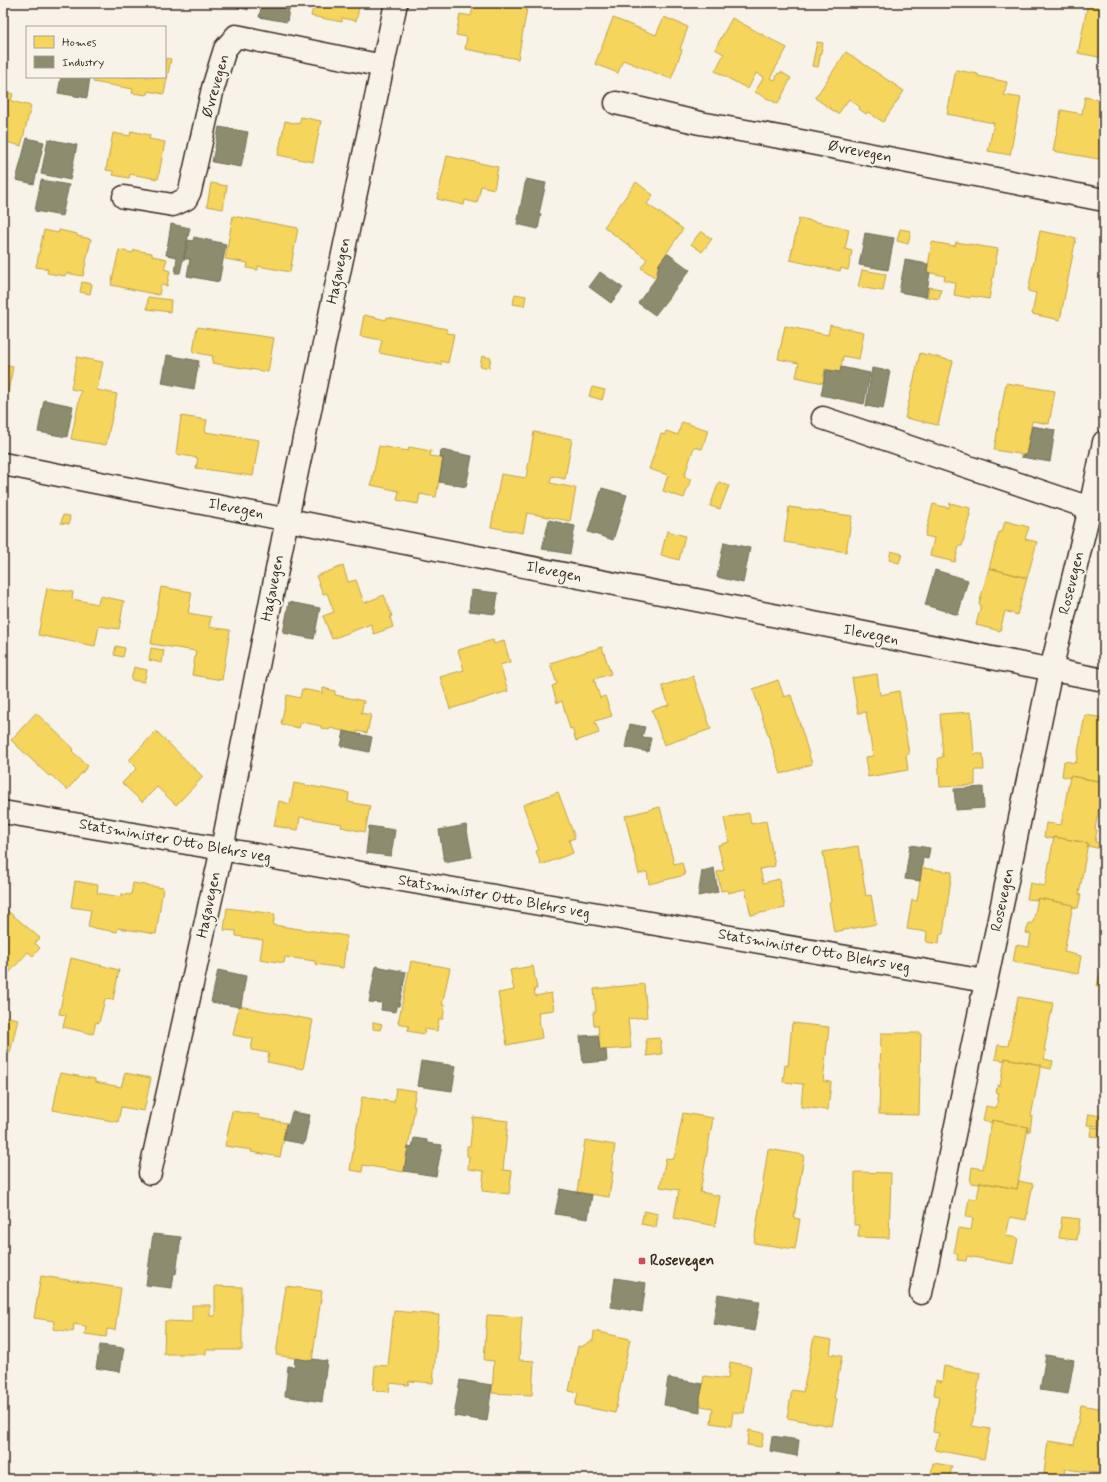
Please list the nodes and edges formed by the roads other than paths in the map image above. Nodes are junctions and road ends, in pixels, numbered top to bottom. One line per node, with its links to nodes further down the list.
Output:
1 (396, 3): 2 (street, Hagavegen)
2 (383, 66): 4 (street, Øvrevegen); 10 (street, Hagavegen)
3 (616, 103): 5 (street, Øvrevegen)
4 (124, 197)
5 (1104, 200)
6 (823, 418): 9 (street)
7 (1104, 442): 9 (street, Rosevegen)
8 (3, 464): 10 (street, Ilevegen)
9 (1090, 508): 11 (street, Rosevegen)
10 (286, 519): 11 (street, Ilevegen); 14 (street, Hagavegen)
11 (1051, 670): 12 (street, Ilevegen); 15 (street, Rosevegen)
12 (1104, 680)
13 (3, 812): 14 (street, Statsminister Otto Blehrs veg)
14 (222, 849): 15 (street, Statsminister Otto Blehrs veg); 16 (street, Hagavegen)
15 (985, 981): 17 (street, Rosevegen)
16 (150, 1173)
17 (921, 1293)

